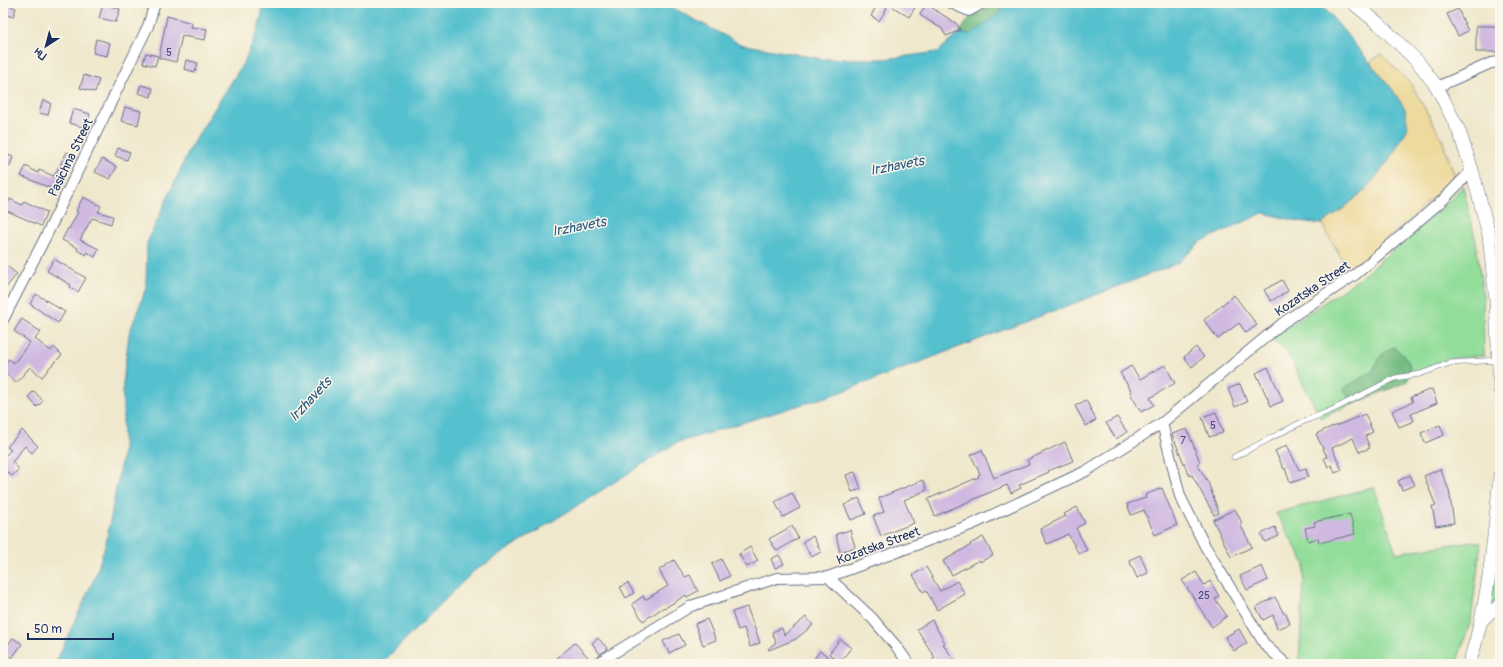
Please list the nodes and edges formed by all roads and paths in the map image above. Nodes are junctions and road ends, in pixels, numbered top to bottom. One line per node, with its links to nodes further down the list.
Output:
1 (155, 3): 8 (street, Pasichna Street)
2 (951, 3): 3 (street)
3 (983, 3)
4 (1353, 3): 6 (street)
5 (1500, 62): 6 (street)
6 (1437, 87): 7 (street)
7 (1472, 170): 9 (street); 11 (street, Kozatska Street)
8 (3, 320)
9 (1499, 359): 10 (street); 12 (lane)
10 (1500, 390)
11 (1162, 423): 14 (street, Kozatska Street); 19 (street)
12 (1234, 457)
13 (1500, 476): 16 (street)
14 (828, 577): 17 (street, Kozatska Street); 18 (street)
15 (1500, 606): 16 (street)
16 (1481, 621): 20 (street)
17 (596, 664)
18 (908, 664)
19 (1286, 664)
20 (1469, 664)

